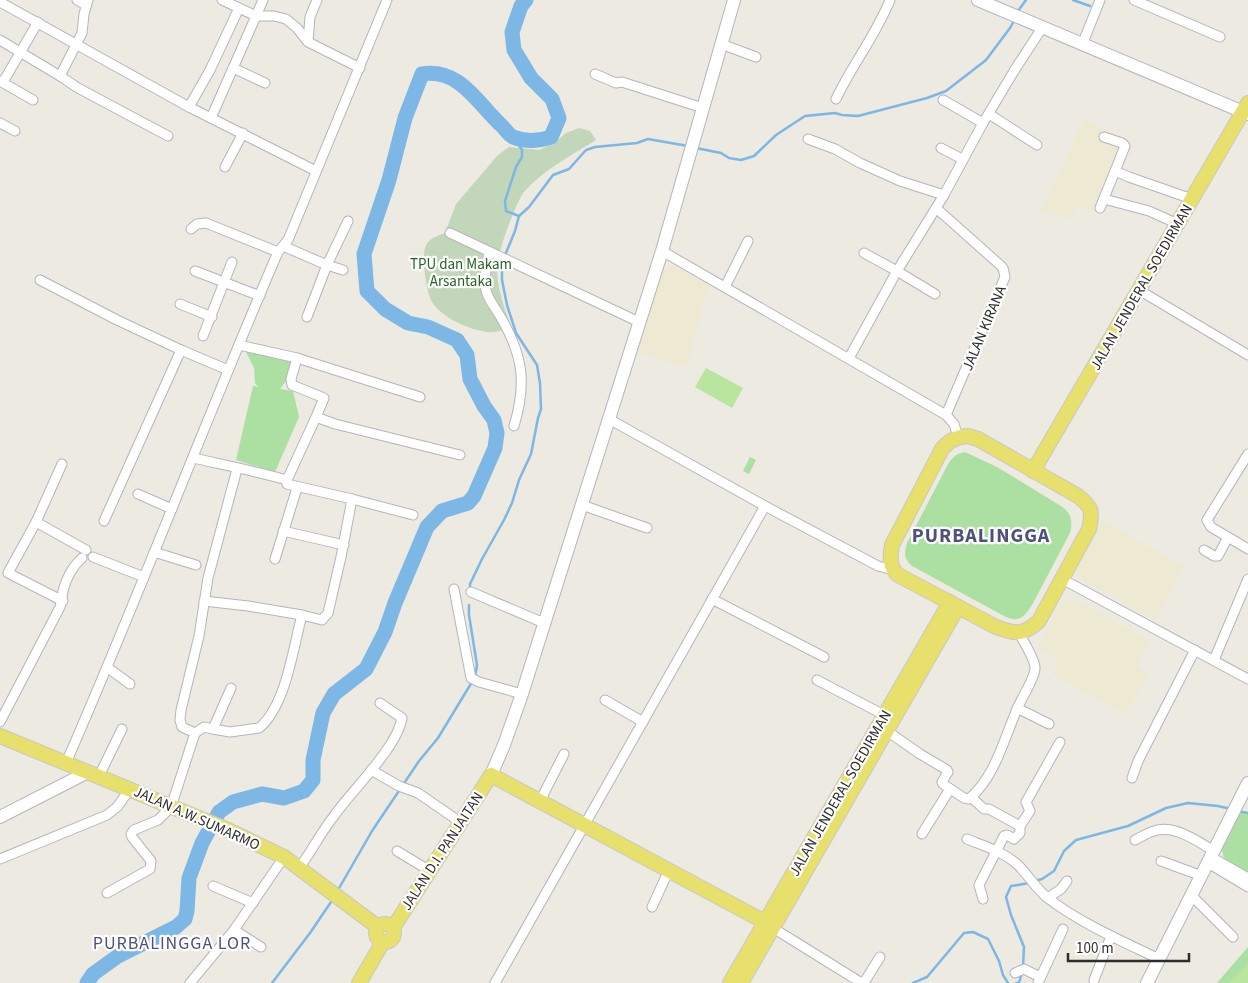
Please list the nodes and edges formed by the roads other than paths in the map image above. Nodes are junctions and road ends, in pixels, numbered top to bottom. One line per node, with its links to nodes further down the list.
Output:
1 (77, 0): 12 (street)
2 (222, 0): 13 (street)
3 (263, 0): 14 (street)
4 (317, 0): 19 (street)
5 (387, 0): 26 (street)
6 (734, 0): 21 (street)
7 (890, 0): 31 (street)
8 (978, 0): 16 (street)
9 (1100, 0): 22 (street)
10 (1134, 0): 17 (street)
11 (0, 2): 15 (street)
12 (87, 2): 20 (street)
13 (239, 8): 14 (street); 34 (street)
14 (256, 16): 19 (street); 25 (street)
15 (38, 22): 20 (street); 23 (street)
16 (1042, 28): 22 (street); 37 (street)
17 (1220, 37)
18 (0, 40): 23 (street)
19 (308, 42): 26 (street)
20 (77, 44): 28 (street); 34 (street)
21 (721, 44): 24 (street); 35 (street)
22 (1082, 45): 36 (street)
23 (20, 52): 28 (street); 29 (street)
24 (756, 56)
25 (233, 68): 30 (street); 38 (street)
26 (360, 68): 50 (street)
27 (595, 74): 35 (street)
28 (60, 76): 43 (street)
29 (1, 81): 32 (street)
30 (265, 83)
31 (836, 99)
32 (33, 100)
33 (943, 100): 40 (street)
34 (189, 107): 38 (street)
35 (703, 108): 63 (street)
36 (1246, 110): 54 (main road, JALAN JENDERAL SOEDIRMAN)
37 (989, 114): 40 (street); 46 (street)
38 (211, 118): 42 (street)
39 (0, 122): 41 (street)
40 (983, 123): 48 (street)
41 (15, 131)
42 (243, 133): 49 (street); 50 (street)
43 (168, 136)
44 (1104, 137): 51 (street)
45 (808, 139): 52 (street)
46 (1037, 145)
47 (941, 148): 48 (street)
48 (962, 159): 52 (street)
49 (225, 167)
50 (316, 171): 62 (street)
51 (1115, 171): 53 (street); 54 (street)
52 (944, 195): 55 (street)
53 (1104, 199): 56 (street); 58 (street)
54 (1192, 199): 58 (main road, JALAN JENDERAL SOEDIRMAN)
55 (936, 208): 70 (street); 89 (street, JALAN KIRANA)
56 (1100, 208)
57 (348, 221): 67 (street)
58 (1178, 224): 74 (main road, JALAN JENDERAL SOEDIRMAN)
59 (191, 229): 62 (street)
60 (450, 233): 64 (street)
61 (748, 241): 73 (street)
62 (281, 249): 67 (street); 76 (street)
63 (662, 251): 73 (street); 80 (street)
64 (491, 253): 80 (street); 92 (street)
65 (864, 253): 70 (street)
66 (232, 262): 72 (street)
67 (327, 265): 68 (street); 79 (street)
68 (343, 270)
69 (195, 271): 72 (street)
70 (897, 271): 75 (street); 86 (street)
71 (40, 280): 83 (street)
72 (225, 282): 76 (street); 78 (street)
73 (725, 287): 86 (street)
74 (1139, 290): 84 (street); 99 (main road, JALAN JENDERAL SOEDIRMAN)
75 (935, 294)
76 (260, 296): 82 (street)
77 (180, 304): 78 (street)
78 (212, 317): 81 (street)
79 (307, 317)
80 (639, 322): 91 (street)
81 (203, 336)
82 (239, 345): 85 (street); 87 (street)
83 (180, 350): 87 (street); 108 (street)
84 (1247, 353)
85 (297, 358): 88 (street); 90 (street)
86 (849, 358): 89 (street)
87 (228, 370): 96 (street)
88 (420, 397)
89 (946, 415): 93 (street)
90 (316, 417): 95 (street); 100 (street)
91 (608, 419): 104 (street); 105 (street)
92 (514, 426)
93 (958, 437): 99 (main road); 120 (main road)
94 (1248, 454): 112 (street)
95 (460, 456)
96 (193, 458): 98 (street); 106 (street)
97 (62, 464): 109 (street)
98 (237, 468): 100 (street); 129 (street)
99 (1033, 471): 124 (main road)
100 (287, 480): 101 (street)
101 (298, 488): 103 (street); 111 (street)
102 (138, 494): 106 (street)
103 (352, 499): 107 (street); 113 (street)
104 (582, 505): 110 (street); 132 (street)
105 (765, 506): 120 (street); 127 (street)
106 (172, 509): 116 (street)
107 (413, 515)
108 (104, 521)
109 (36, 522): 117 (street); 121 (street)
110 (646, 528)
111 (283, 531): 113 (street); 118 (street)
112 (1228, 538): 114 (street); 115 (street)
113 (344, 545): 131 (street)
114 (1248, 549)
115 (1204, 550)
116 (154, 552): 119 (street); 122 (street)
117 (84, 554): 122 (street); 128 (street)
118 (275, 559)
119 (196, 565)
120 (893, 570): 130 (main road)
121 (4, 571): 128 (street)
122 (144, 577): 137 (street)
123 (1248, 578): 136 (street)
124 (1062, 579): 133 (main road); 134 (street)
125 (454, 589): 142 (street)
126 (472, 592): 132 (street)
127 (712, 599): 135 (street); 148 (street)
128 (63, 601): 147 (street)
129 (204, 601): 131 (street); 153 (street)
130 (954, 604): 133 (main road); 146 (main road, JALAN JENDERAL SOEDIRMAN); 152 (main road, JALAN JENDERAL SOEDIRMAN)
131 (302, 615): 151 (street)
132 (544, 623): 142 (street)
133 (1019, 633): 145 (street)
134 (1195, 650): 136 (street); 161 (street)
135 (824, 657)
136 (1214, 660): 138 (street)
137 (108, 668): 140 (street); 157 (street)
138 (1248, 679)
139 (817, 680): 146 (street)
140 (130, 684)
141 (231, 688): 151 (street)
142 (522, 694): 160 (street)
143 (605, 700): 148 (street)
144 (380, 703): 158 (street)
145 (1017, 708): 149 (street); 165 (street)
146 (884, 715): 195 (main road, JALAN JENDERAL SOEDIRMAN)
147 (0, 722)
148 (643, 722): 170 (street)
149 (1048, 724)
150 (122, 729): 159 (street)
151 (213, 729): 153 (street)
152 (886, 731): 163 (street); 195 (main road, JALAN JENDERAL SOEDIRMAN)
153 (195, 733): 167 (street)
154 (0, 736): 157 (main road, JALAN A.W.SUMARMO)
155 (1060, 742): 171 (street)
156 (564, 754): 166 (street)
157 (66, 763): 159 (main road, JALAN A.W.SUMARMO)
158 (372, 770): 169 (street); 181 (street)
159 (94, 774): 164 (main road, JALAN A.W.SUMARMO); 168 (street)
160 (491, 774): 166 (main road); 169 (main road, JALAN D.I. PANJAITAN)
161 (1132, 778)
162 (1248, 783): 177 (street)
163 (950, 788): 165 (street); 172 (street)
164 (130, 789): 167 (main road, JALAN A.W.SUMARMO); 179 (street)
165 (971, 797): 171 (street)
166 (540, 801): 170 (main road)
167 (171, 806): 178 (main road, JALAN A.W.SUMARMO); 189 (street)
168 (0, 816)
169 (460, 822): 183 (main road, JALAN D.I. PANJAITAN)
170 (585, 825): 182 (main road); 211 (street)
171 (1020, 826): 176 (street)
172 (922, 834)
173 (967, 839): 176 (street)
174 (1135, 840): 177 (street)
175 (397, 851): 183 (street)
176 (996, 852): 191 (street); 192 (street)
177 (1211, 857): 184 (street); 185 (street); 188 (street)
178 (284, 858): 181 (main road, JALAN A.W.SUMARMO); 193 (street)
179 (0, 859)
180 (1161, 861): 184 (street)
181 (299, 868): 196 (main road, JALAN A.W.SUMARMO)
182 (669, 870): 194 (street); 195 (main road)
183 (430, 871): 197 (main road, JALAN D.I. PANJAITAN)
184 (1202, 876): 190 (street)
185 (1248, 878)
186 (1067, 881): 191 (street)
187 (213, 886): 193 (street)
188 (1248, 886)
189 (107, 893)
190 (1192, 896): 201 (street); 205 (street)
191 (1048, 898): 200 (street)
192 (983, 899)
193 (253, 903): 199 (street)
194 (652, 907)
195 (769, 925): 204 (street); 212 (main road, JALAN JENDERAL SOEDIRMAN); 213 (main road, JALAN JENDERAL SOEDIRMAN)
196 (378, 927): 197 (main road); 202 (main road)
197 (393, 928): 202 (main road)
198 (1063, 929): 207 (street)
199 (234, 930): 203 (street); 209 (street)
200 (1111, 936): 205 (street); 208 (street)
201 (1233, 937)
202 (383, 942): 210 (main road)
203 (261, 948)
204 (880, 957)
205 (1159, 960): 214 (street)
206 (1015, 973): 207 (street)
207 (1039, 980)
208 (1094, 980)
209 (190, 983)
210 (358, 983)
211 (495, 983)
212 (730, 983)
213 (741, 983)
214 (1147, 983)

